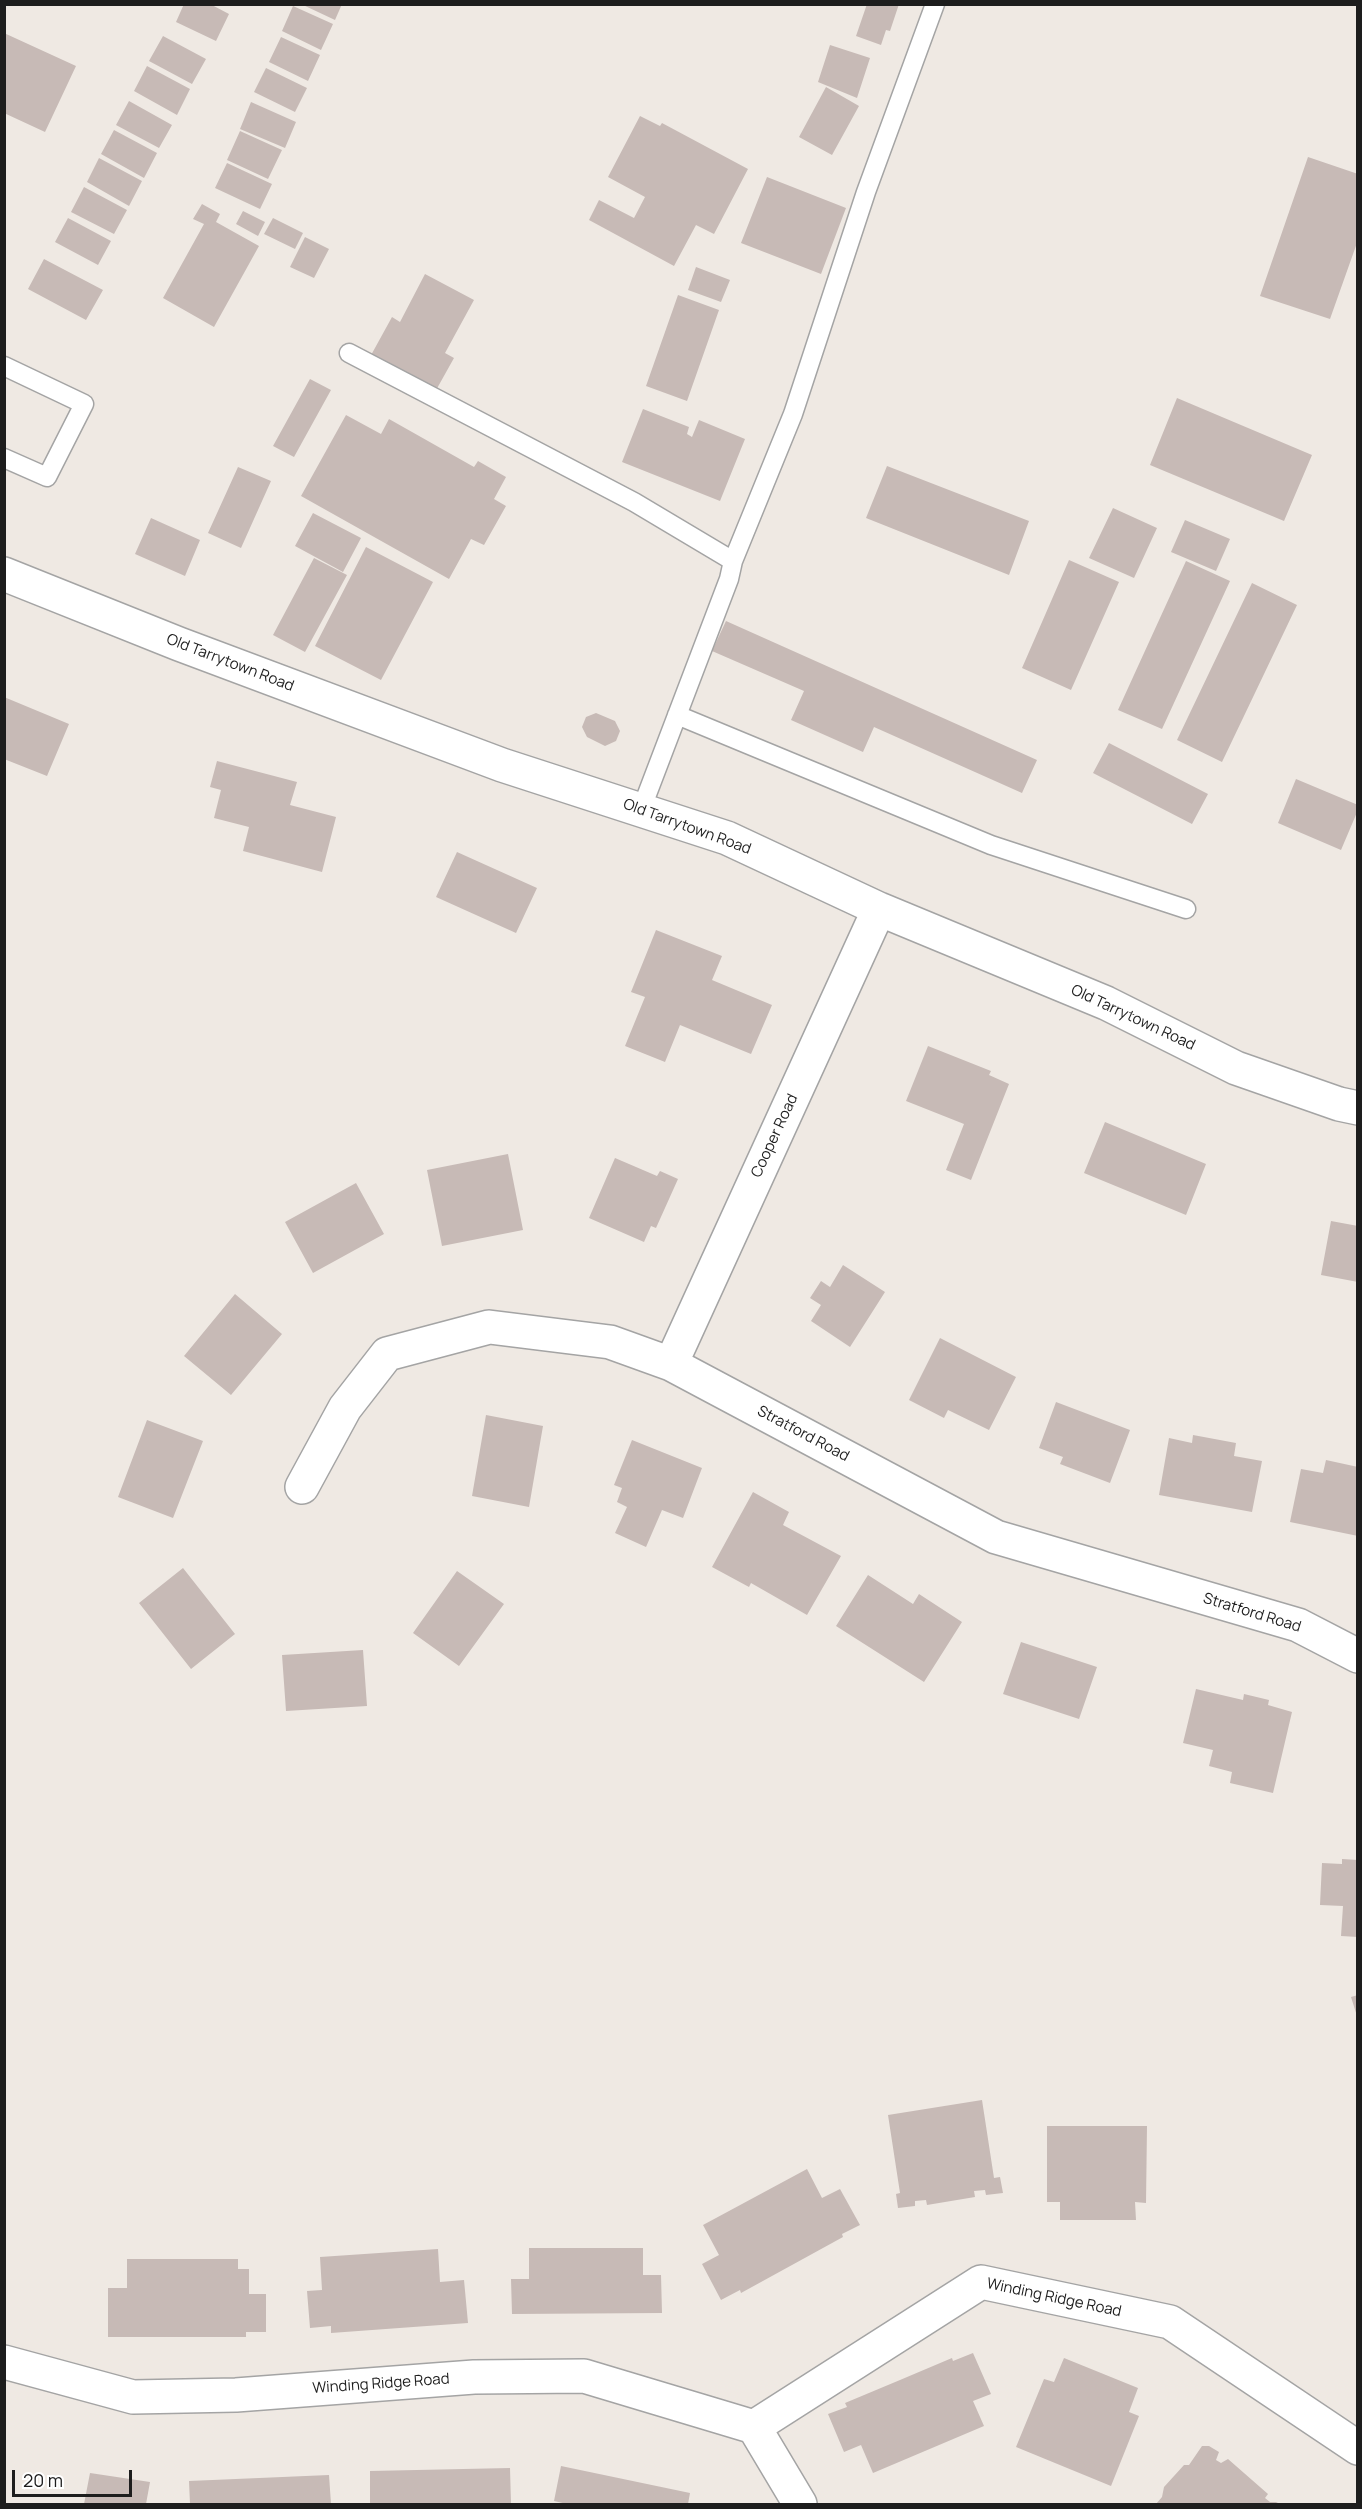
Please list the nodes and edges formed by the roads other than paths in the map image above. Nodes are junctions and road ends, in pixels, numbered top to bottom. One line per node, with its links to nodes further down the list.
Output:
1 (935, 4): 5 (lane)
2 (349, 353): 5 (lane)
3 (4, 366): 4 (lane)
4 (4, 458)
5 (733, 561): 7 (lane)
6 (4, 574): 8 (street, Old Tarrytown Road)
7 (677, 715): 8 (lane); 10 (lane)
8 (641, 810): 9 (street, Old Tarrytown Road)
9 (879, 909): 11 (street, Old Tarrytown Road); 12 (street, Cooper Road)
10 (1186, 909)
11 (1358, 1108)
12 (671, 1364): 13 (street, Stratford Road); 14 (street, Stratford Road)
13 (302, 1487)
14 (1358, 1656)
15 (4, 2362): 16 (street, Winding Ridge Road)
16 (754, 2427): 17 (street, Winding Ridge Road); 18 (street)
17 (1358, 2448)
18 (800, 2505)

